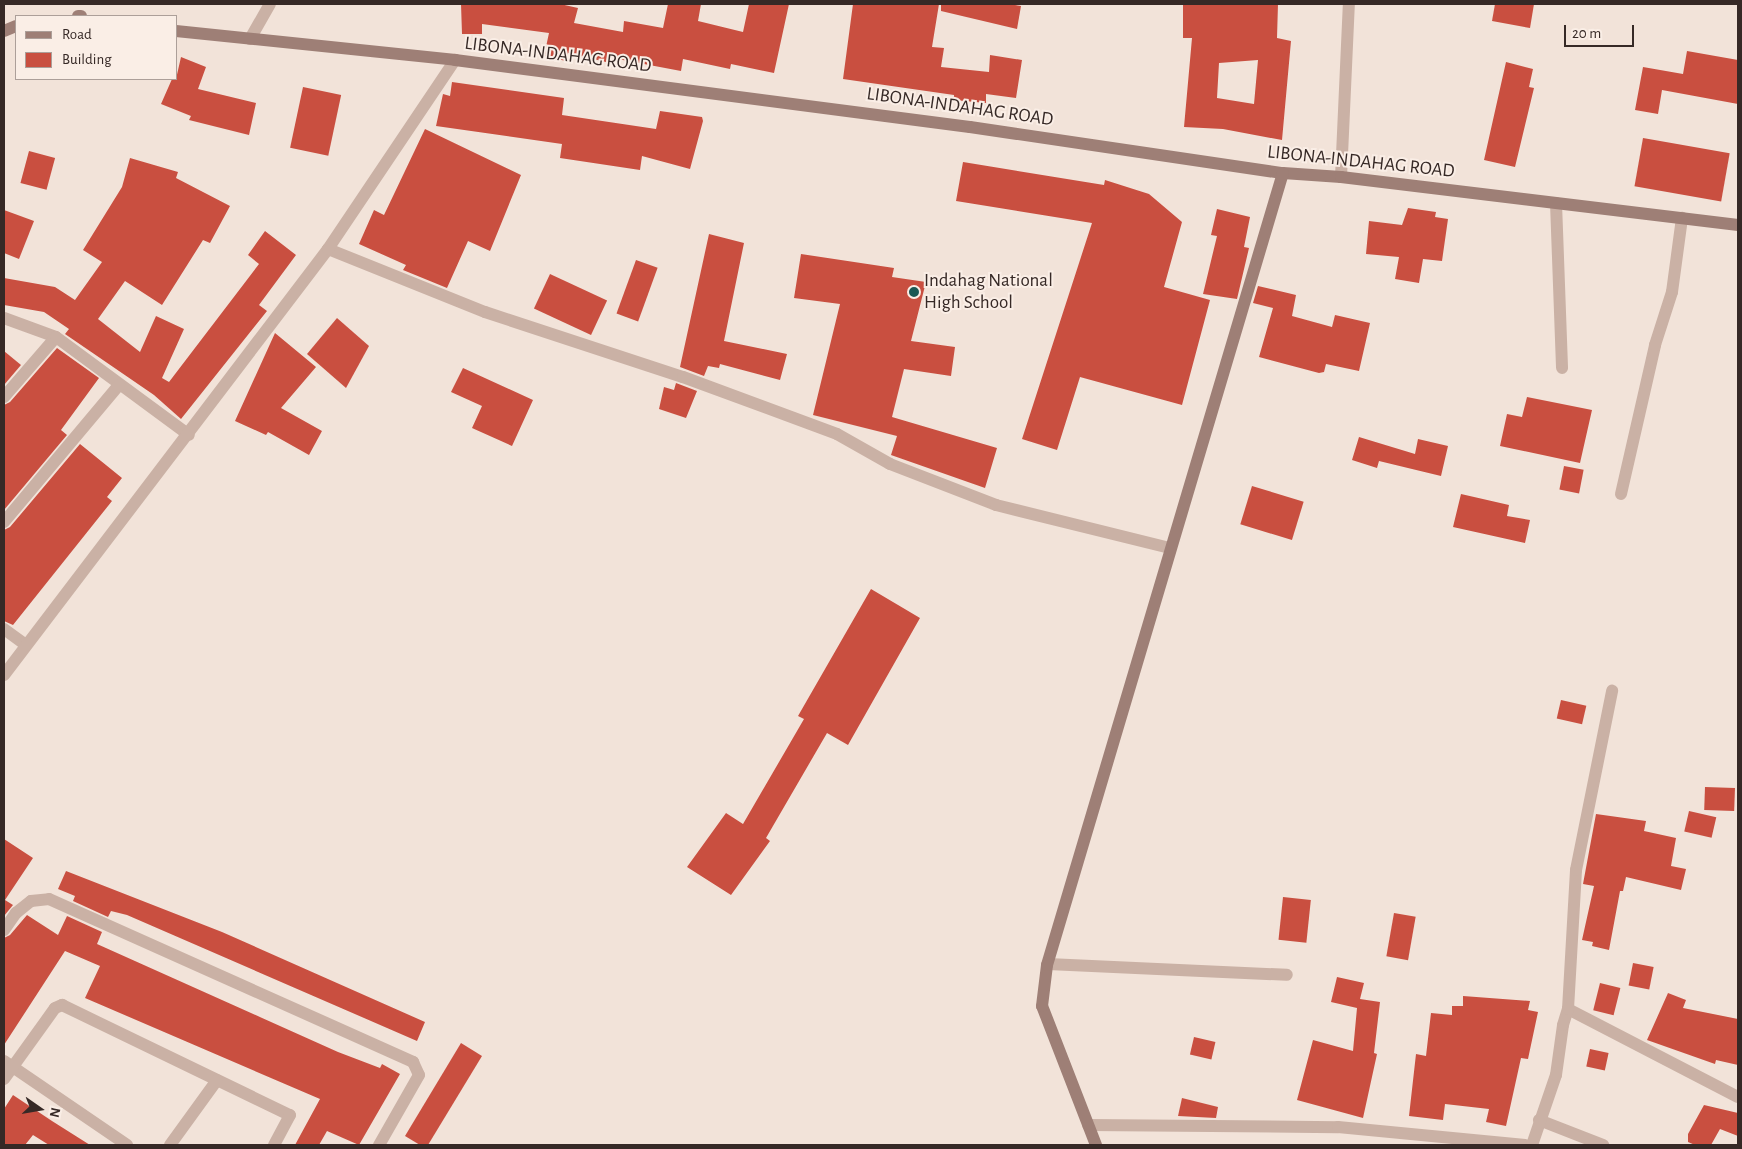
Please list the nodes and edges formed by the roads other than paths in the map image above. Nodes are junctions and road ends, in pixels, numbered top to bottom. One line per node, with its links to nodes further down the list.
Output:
1 (270, 4): 4 (street)
2 (1349, 4): 7 (street)
3 (178, 31): 4 (main road, LIBONA-INDAHAG ROAD)
4 (250, 39): 5 (main road, LIBONA-INDAHAG ROAD)
5 (455, 60): 6 (main road, LIBONA-INDAHAG ROAD); 11 (street)
6 (1282, 173): 7 (main road, LIBONA-INDAHAG ROAD); 20 (main road)
7 (1340, 177): 8 (main road, LIBONA-INDAHAG ROAD)
8 (1556, 203): 9 (main road, LIBONA-INDAHAG ROAD); 14 (street)
9 (1682, 218): 10 (main road, LIBONA-INDAHAG ROAD); 18 (street)
10 (1738, 225)
11 (328, 249): 17 (street); 20 (street)
12 (4, 318): 13 (street)
13 (56, 337): 15 (street); 16 (street)
14 (1562, 368)
15 (119, 385): 17 (street); 19 (street)
16 (4, 397)
17 (189, 435): 22 (street)
18 (1621, 494)
19 (4, 522)
20 (1170, 548): 26 (main road)
21 (4, 628): 22 (street)
22 (25, 644): 23 (street)
23 (4, 674)
24 (1612, 691): 28 (street)
25 (4, 930): 38 (street)
26 (1048, 964): 27 (street); 34 (main road)
27 (1287, 974)
28 (1568, 1010): 32 (street); 33 (street)
29 (8, 1064): 30 (street); 31 (street); 35 (street)
30 (4, 1079)
31 (217, 1080): 36 (street); 37 (street)
32 (1738, 1098)
33 (1539, 1120): 41 (street); 42 (street)
34 (1088, 1124): 39 (main road); 40 (street)
35 (127, 1145)
36 (170, 1145)
37 (274, 1145)
38 (379, 1145)
39 (1096, 1145)
40 (1525, 1145)
41 (1532, 1145)
42 (1603, 1145)

